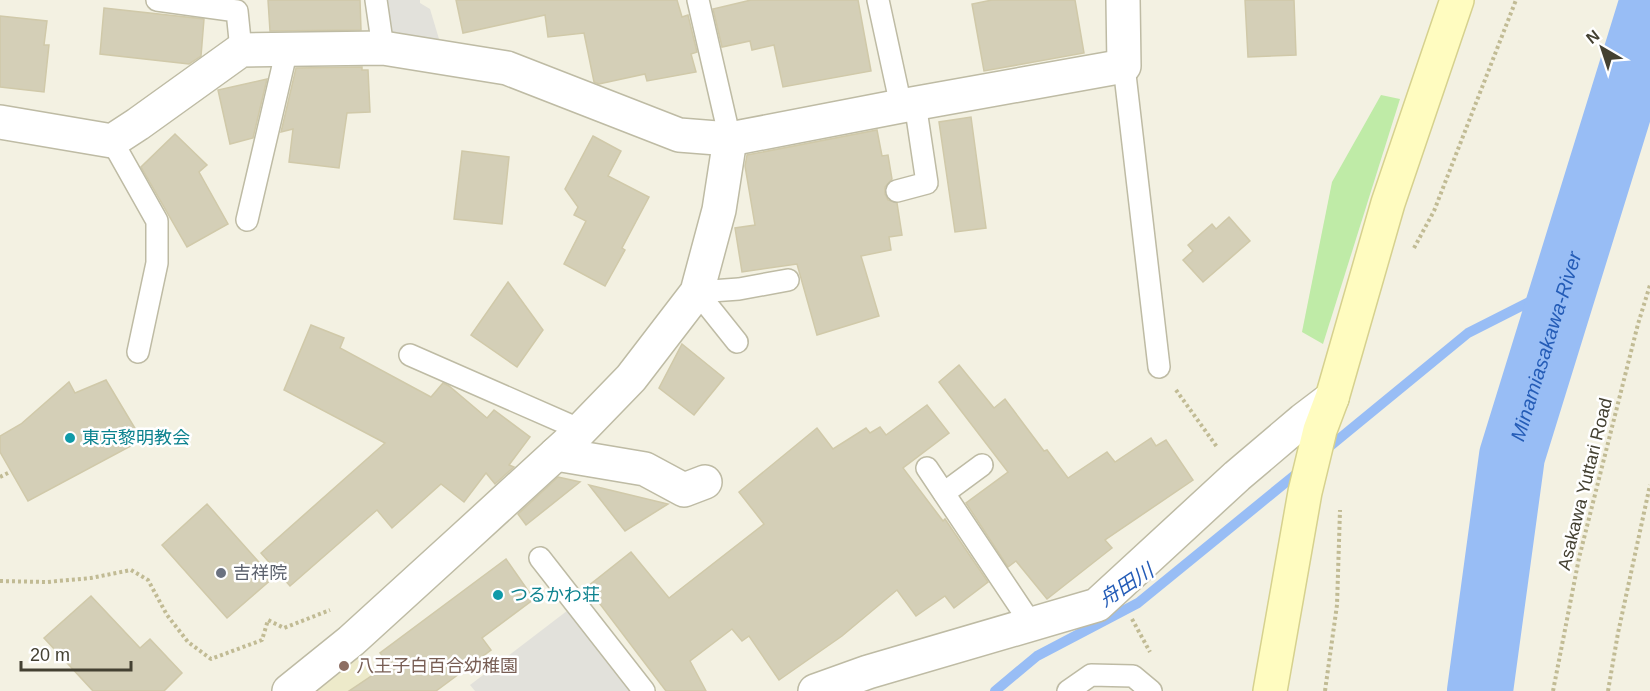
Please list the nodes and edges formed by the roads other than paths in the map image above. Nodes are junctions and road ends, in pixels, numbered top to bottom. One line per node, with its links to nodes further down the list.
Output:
1 (157, 0): 9 (lane)
2 (376, 0): 7 (lane)
3 (698, 0): 13 (lane)
4 (878, 0): 11 (lane)
5 (1123, 0): 10 (street)
6 (1457, 0): 23 (street)
7 (383, 48): 8 (street); 13 (street)
8 (287, 49): 9 (street); 16 (lane)
9 (241, 50): 14 (street)
10 (1124, 66): 11 (street); 22 (lane)
11 (908, 104): 13 (street); 15 (lane)
12 (0, 122): 14 (street)
13 (730, 139): 18 (street)
14 (112, 141): 20 (lane)
15 (897, 191)
16 (247, 219)
17 (788, 280): 18 (lane)
18 (697, 292): 19 (lane); 24 (street)
19 (737, 342)
20 (138, 352)
21 (410, 355): 24 (lane)
22 (1159, 367)
23 (1332, 398): 31 (street); 37 (street)
24 (581, 430): 25 (street)
25 (556, 454): 28 (street); 32 (street)
26 (982, 465): 29 (lane)
27 (927, 468): 29 (lane)
28 (705, 482)
29 (944, 493): 31 (lane)
30 (540, 558): 33 (lane)
31 (1032, 625): 34 (street)
32 (289, 691)
33 (644, 691)
34 (814, 691)
35 (1068, 691): 36 (lane)
36 (1151, 691)
37 (1270, 691)

